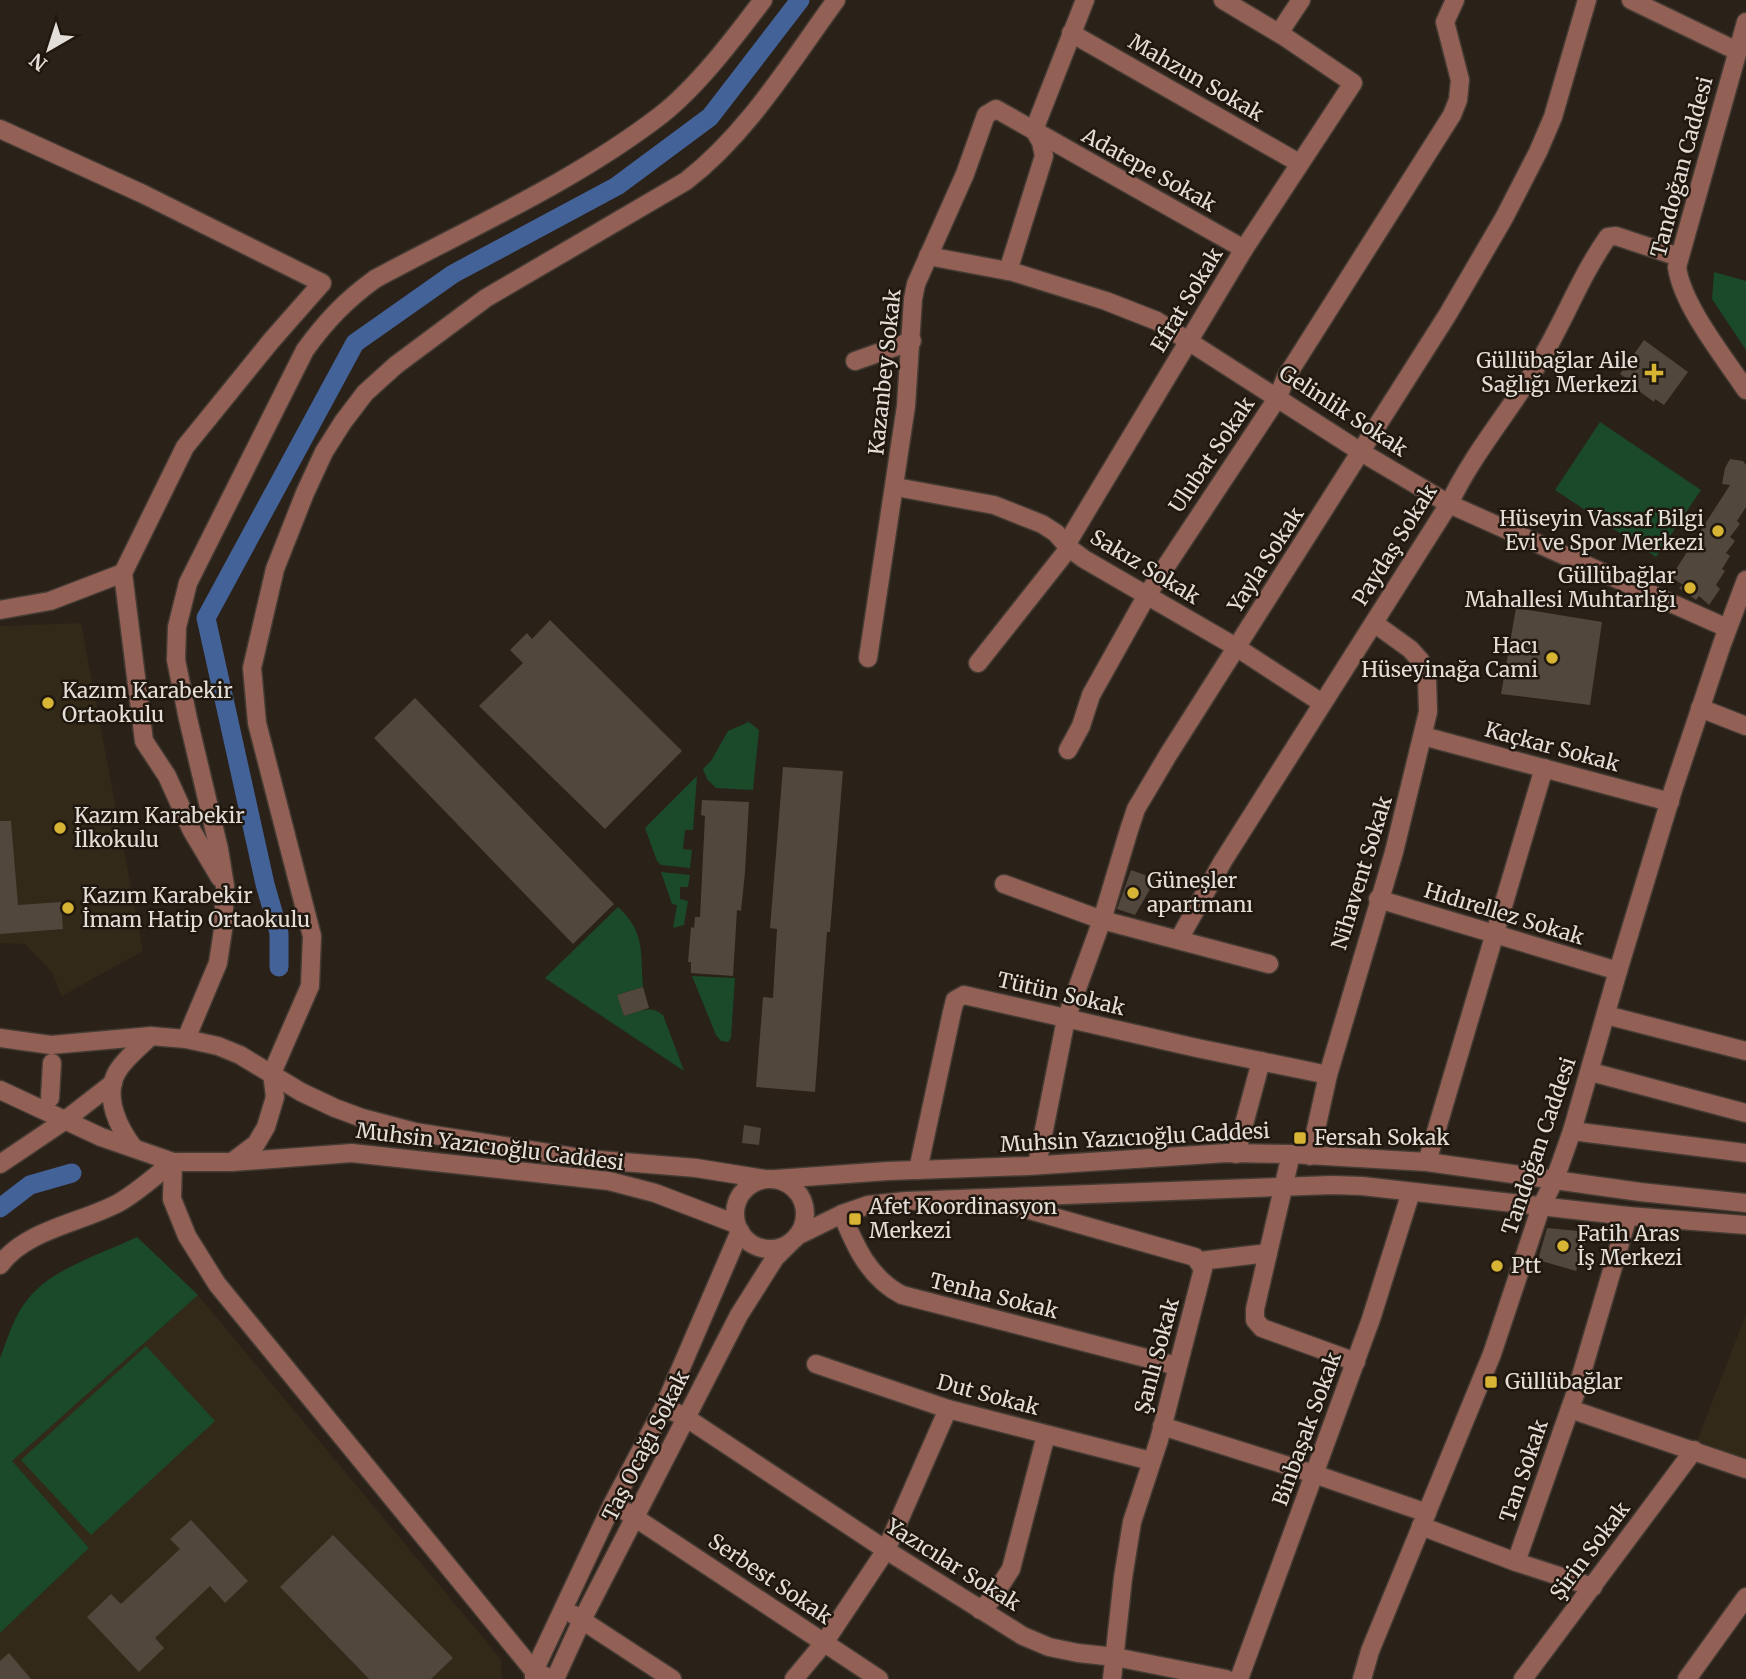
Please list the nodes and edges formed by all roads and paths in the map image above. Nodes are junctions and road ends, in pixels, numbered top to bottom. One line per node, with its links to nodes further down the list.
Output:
1 (763, 0): 47 (street)
2 (836, 0): 63 (street)
3 (1085, 0): 10 (street)
4 (1223, 0): 11 (street)
5 (1301, 0): 11 (street)
6 (1455, 0): 24 (street, Ulubat Sokak)
7 (1587, 0): 25 (street, Yayla Sokak)
8 (1630, 0): 12 (street)
9 (1746, 22): 12 (street, Tandoğan Caddesi)
10 (1070, 33): 14 (street); 15 (street, Mahzun Sokak)
11 (1279, 33): 15 (street, Efrat Sokak)
12 (1737, 51): 18 (street, Tandoğan Caddesi)
13 (0, 129): 29 (street)
14 (1034, 130): 16 (street, Adatepe Sokak); 17 (street, Kazanbey Sokak); 19 (street)
15 (1299, 163): 16 (street, Efrat Sokak)
16 (1244, 249): 20 (street, Efrat Sokak)
17 (928, 256): 19 (street, Gelinlik Sokak); 21 (street, Kazanbey Sokak)
18 (1679, 257): 23 (street, Tandoğan Caddesi); 27 (street, Paydaş Sokak)
19 (1008, 271): 20 (street, Gelinlik Sokak)
20 (1189, 340): 24 (street, Gelinlik Sokak); 28 (street, Efrat Sokak)
21 (912, 341): 22 (street); 26 (street, Kazanbey Sokak)
22 (855, 361)
23 (1746, 390)
24 (1279, 397): 25 (street, Gelinlik Sokak); 31 (street, Ulubat Sokak)
25 (1361, 452): 27 (street, Gelinlik Sokak); 36 (street, Yayla Sokak)
26 (896, 487): 28 (street, Sakız Sokak); 37 (street, Kazanbey Sokak)
27 (1450, 504): 34 (street, Paydaş Sokak); 35 (street, Gelinlik Sokak)
28 (1067, 546): 31 (street, Sakız Sokak); 38 (street, Efrat Sokak)
29 (123, 573): 33 (street); 47 (street)
30 (1746, 580): 32 (street, Tandoğan Caddesi)
31 (1147, 595): 36 (street, Sakız Sokak); 43 (street, Ulubat Sokak)
32 (1741, 607): 35 (street, Tandoğan Caddesi)
33 (0, 610)
34 (1374, 623): 39 (street, Paydaş Sokak); 42 (street, Nihavent Sokak)
35 (1727, 628): 40 (street, Tandoğan Caddesi)
36 (1236, 647): 39 (street, Sakız Sokak); 49 (street, Yayla Sokak)
37 (868, 658)
38 (978, 663)
39 (1322, 703): 51 (street, Paydaş Sokak)
40 (1700, 708): 41 (street); 45 (street, Tandoğan Caddesi)
41 (1746, 726)
42 (1423, 736): 44 (street, Kaçkar Sokak); 48 (street, Nihavent Sokak)
43 (1068, 750)
44 (1544, 768): 45 (street, Kaçkar Sokak); 50 (street)
45 (1670, 802): 53 (street, Tandoğan Caddesi)
46 (1004, 884): 49 (street)
47 (225, 886): 58 (street)
48 (1378, 899): 50 (street, Hıdırellez Sokak); 64 (street, Nihavent Sokak)
49 (1102, 920): 51 (street); 55 (street, Yayla Sokak)
50 (1493, 935): 53 (street, Hıdırellez Sokak); 77 (street)
51 (1179, 939): 52 (street)
52 (1269, 964)
53 (1618, 971): 54 (street, Tandoğan Caddesi)
54 (1606, 1015): 59 (street); 62 (street, Tandoğan Caddesi)
55 (1066, 1019): 60 (street, Tütün Sokak); 80 (street, Yayla Sokak); 81 (street, Tütün Sokak)
56 (151, 1036): 57 (street, Muhsin Yazıcıoğlu Caddesi); 58 (street, Muhsin Yazıcıoğlu Caddesi); 65 (street)
57 (0, 1038)
58 (186, 1039): 63 (street, Muhsin Yazıcıoğlu Caddesi)
59 (1746, 1051)
60 (1261, 1061): 64 (street, Tütün Sokak); 73 (street)
61 (52, 1063): 67 (street)
62 (1591, 1072): 68 (street); 70 (street, Tandoğan Caddesi)
63 (272, 1073): 78 (street); 82 (street, Muhsin Yazıcıoğlu Caddesi)
64 (1328, 1075): 75 (street, Nihavent Sokak)
65 (113, 1083): 69 (street); 71 (street)
66 (0, 1090): 69 (street, Muhsin Yazıcıoğlu Caddesi)
67 (50, 1098)
68 (1746, 1112)
69 (64, 1121): 71 (street, Muhsin Yazıcıoğlu Caddesi); 79 (street)
70 (1573, 1131): 72 (street); 83 (street, Tandoğan Caddesi)
71 (135, 1149): 76 (street, Muhsin Yazıcıoğlu Caddesi)
72 (1746, 1153)
73 (1236, 1154): 74 (street, Muhsin Yazıcıoğlu Caddesi); 80 (street, Muhsin Yazıcıoğlu Caddesi)
74 (1290, 1154): 75 (street, Muhsin Yazıcıoğlu Caddesi); 84 (street)
75 (1310, 1156): 77 (street, Muhsin Yazıcıoğlu Caddesi)
76 (173, 1162): 78 (street, Muhsin Yazıcıoğlu Caddesi); 96 (street); 122 (street)
77 (1427, 1162): 83 (street, Muhsin Yazıcıoğlu Caddesi)
78 (232, 1163): 92 (street, Muhsin Yazıcıoğlu Caddesi)
79 (0, 1164)
80 (1037, 1165): 81 (street, Muhsin Yazıcıoğlu Caddesi)
81 (918, 1170): 82 (street, Muhsin Yazıcıoğlu Caddesi)
82 (771, 1179): 92 (street); 93 (street)
83 (1555, 1180): 87 (street, Muhsin Yazıcıoğlu Caddesi); 88 (street, Tandoğan Caddesi)
84 (1282, 1186): 85 (street); 86 (street); 94 (street)
85 (1411, 1192): 88 (street); 97 (street, Binbaşak Sokak)
86 (988, 1198): 89 (street); 95 (street)
87 (1746, 1203)
88 (1541, 1207): 90 (street); 112 (street, Tandoğan Caddesi)
89 (842, 1214): 93 (street); 99 (street, Tenha Sokak)
90 (1628, 1216): 91 (street); 102 (street, Tan Sokak)
91 (1746, 1225)
92 (738, 1227): 93 (street); 100 (street, Taş Ocağı Sokak)
93 (794, 1239): 103 (street, Taş Ocağı Sokak)
94 (1268, 1253): 95 (street); 97 (street)
95 (1200, 1261): 99 (street, Şanlı Sokak)
96 (0, 1265)
97 (1356, 1362): 109 (street, Binbaşak Sokak)
98 (816, 1364): 101 (street, Dut Sokak)
99 (1177, 1366): 104 (street, Şanlı Sokak)
100 (664, 1407): 103 (street, Yazıcılar Sokak); 110 (street, Taş Ocağı Sokak)
101 (948, 1409): 105 (street, Dut Sokak); 113 (street)
102 (1570, 1409): 106 (street); 114 (street, Tan Sokak)
103 (685, 1417): 111 (street, Taş Ocağı Sokak); 113 (street, Yazıcılar Sokak)
104 (1162, 1426): 107 (street, Şanlı Sokak); 109 (street)
105 (1046, 1435): 107 (street, Dut Sokak); 118 (street)
106 (1694, 1450): 108 (street); 115 (street, Şirin Sokak)
107 (1151, 1461): 121 (street, Şanlı Sokak)
108 (1746, 1469)
109 (1314, 1474): 112 (street); 129 (street, Binbaşak Sokak)
110 (613, 1503): 111 (street, Serbest Sokak); 117 (street, Taş Ocağı Sokak)
111 (635, 1517): 119 (street, Taş Ocağı Sokak); 120 (street, Serbest Sokak)
112 (1424, 1519): 114 (street); 130 (street, Tandoğan Caddesi)
113 (886, 1550): 118 (street, Yazıcılar Sokak); 120 (street)
114 (1516, 1562): 115 (street)
115 (1593, 1587): 131 (street, Şirin Sokak)
116 (1746, 1597): 132 (street)
117 (562, 1607): 119 (street); 122 (street, Taş Ocağı Sokak)
118 (979, 1610): 121 (street, Yazıcılar Sokak)
119 (582, 1619): 123 (street, Taş Ocağı Sokak); 124 (street)
120 (824, 1643): 125 (street); 126 (street, Serbest Sokak)
121 (1115, 1657): 127 (street, Şanlı Sokak); 128 (street, Yazıcılar Sokak)
122 (534, 1675): 123 (street)
123 (553, 1679)
124 (672, 1679)
125 (794, 1679)
126 (879, 1679)
127 (1112, 1679)
128 (1226, 1679)
129 (1239, 1679)
130 (1362, 1679)
131 (1523, 1679)
132 (1687, 1679)

